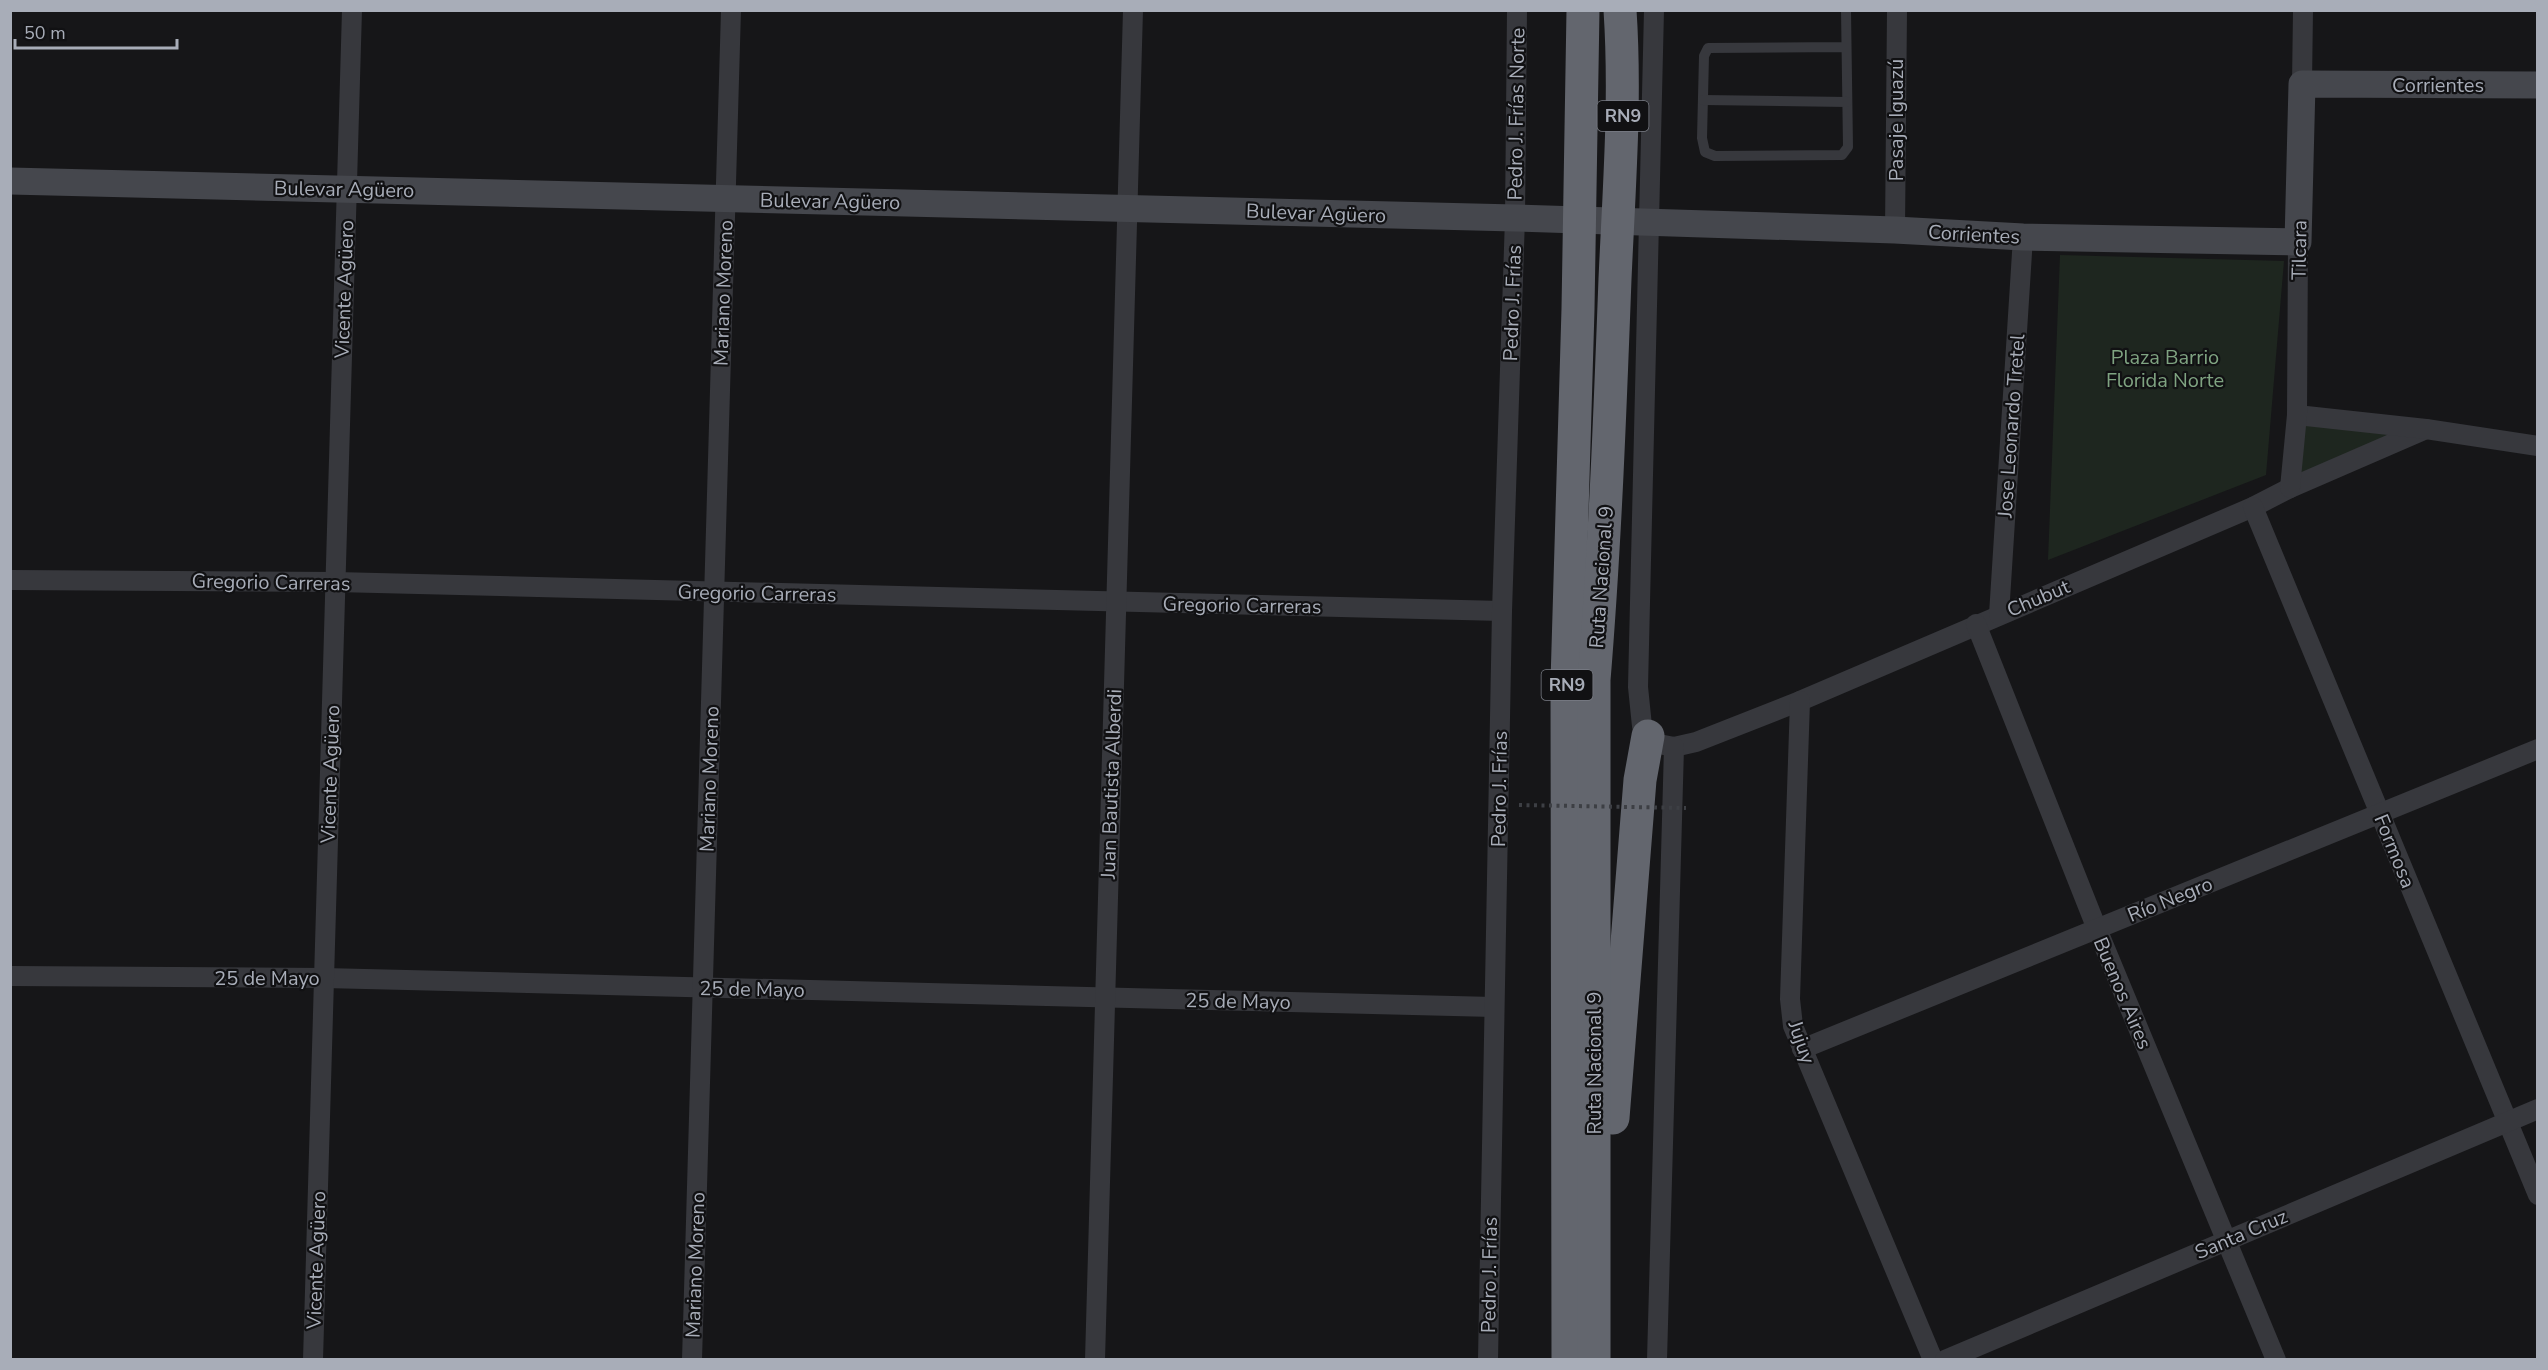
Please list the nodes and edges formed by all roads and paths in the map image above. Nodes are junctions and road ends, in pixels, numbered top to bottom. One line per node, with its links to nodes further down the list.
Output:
1 (352, 10): 17 (street, Vicente Agüero)
2 (731, 10): 18 (street, Mariano Moreno)
3 (1133, 10): 19 (street, Juan Bautista Alberdi)
4 (1517, 10): 20 (street, Pedro J. Frías Norte)
5 (1582, 10): 21 (highway, Ruta Nacional 9 / RN9)
6 (1620, 10): 22 (highway, Ruta Nacional 9 / RN9)
7 (1654, 10): 22 (street)
8 (1846, 10): 11 (lane)
9 (1897, 10): 23 (street, Pasaje Iguazú)
10 (2303, 10): 12 (street, Tilcara)
11 (1846, 47): 14 (lane); 15 (lane)
12 (2302, 84): 13 (main road, Corrientes); 25 (main road, Tilcara)
13 (2538, 85)
14 (1703, 100): 15 (lane); 15 (lane)
15 (1847, 102)
16 (10, 181): 17 (main road, Bulevar Agüero)
17 (347, 189): 18 (main road, Bulevar Agüero); 32 (street, Vicente Agüero)
18 (726, 199): 19 (main road, Bulevar Agüero); 33 (street, Mariano Moreno)
19 (1128, 208): 20 (main road, Bulevar Agüero); 34 (street, Juan Bautista Alberdi)
20 (1515, 218): 21 (main road, Bulevar Agüero); 35 (street, Pedro J. Frías)
21 (1580, 221): 22 (main road, Bulevar Agüero); 60 (highway, Ruta Nacional 9 / RN9)
22 (1633, 223): 23 (main road, Corrientes); 39 (street); 55 (highway, Ruta Nacional 9 / RN9)
23 (1895, 230): 24 (main road, Corrientes)
24 (2023, 237): 25 (main road, Corrientes); 36 (street, Jose Leonardo Tretel)
25 (2298, 242): 26 (street, Tilcara)
26 (2297, 415): 27 (street); 29 (street, Tilcara)
27 (2426, 429): 28 (street); 29 (street, Chubut)
28 (2538, 446)
29 (2290, 488): 30 (street, Chubut)
30 (2253, 507): 36 (street, Chubut); 43 (street, Formosa)
31 (10, 580): 32 (street, Gregorio Carreras)
32 (336, 582): 33 (street, Gregorio Carreras); 46 (street, Vicente Agüero)
33 (714, 591): 34 (street, Gregorio Carreras); 47 (street, Mariano Moreno)
34 (1116, 601): 35 (street, Gregorio Carreras); 48 (street, Juan Bautista Alberdi)
35 (1502, 611): 49 (street, Pedro J. Frías)
36 (1999, 615): 37 (street, Chubut)
37 (1976, 624): 38 (street, Chubut); 44 (street, Buenos Aires)
38 (1800, 701): 39 (street, Chubut); 50 (street, Jujuy)
39 (1661, 741): 55 (highway); 62 (street)
40 (2538, 749): 43 (street, Río Negro)
41 (1520, 806): 42 (path, bridge)
42 (1686, 808)
43 (2379, 813): 44 (street, Río Negro); 52 (street, Formosa)
44 (2097, 929): 50 (street, Río Negro); 54 (street, Buenos Aires)
45 (10, 976): 46 (street, 25 de Mayo)
46 (324, 978): 47 (street, 25 de Mayo); 56 (street, Vicente Agüero)
47 (703, 987): 48 (street, 25 de Mayo); 57 (street, Mariano Moreno)
48 (1105, 997): 49 (street, 25 de Mayo); 58 (street, Juan Bautista Alberdi)
49 (1494, 1007): 59 (street, Pedro J. Frías)
50 (1803, 1049): 63 (street, Jujuy)
51 (2538, 1108): 52 (street, Santa Cruz)
52 (2507, 1121): 53 (street, Formosa); 54 (street, Santa Cruz)
53 (2538, 1195)
54 (2227, 1240): 64 (street, Santa Cruz); 65 (street, Buenos Aires)
55 (1594, 1281): 61 (highway, Ruta Nacional 9 / RN9)
56 (313, 1359)
57 (692, 1359)
58 (1095, 1359)
59 (1488, 1359)
60 (1568, 1359)
61 (1593, 1359)
62 (1657, 1359)
63 (1934, 1359)
64 (1945, 1359)
65 (2276, 1359)

